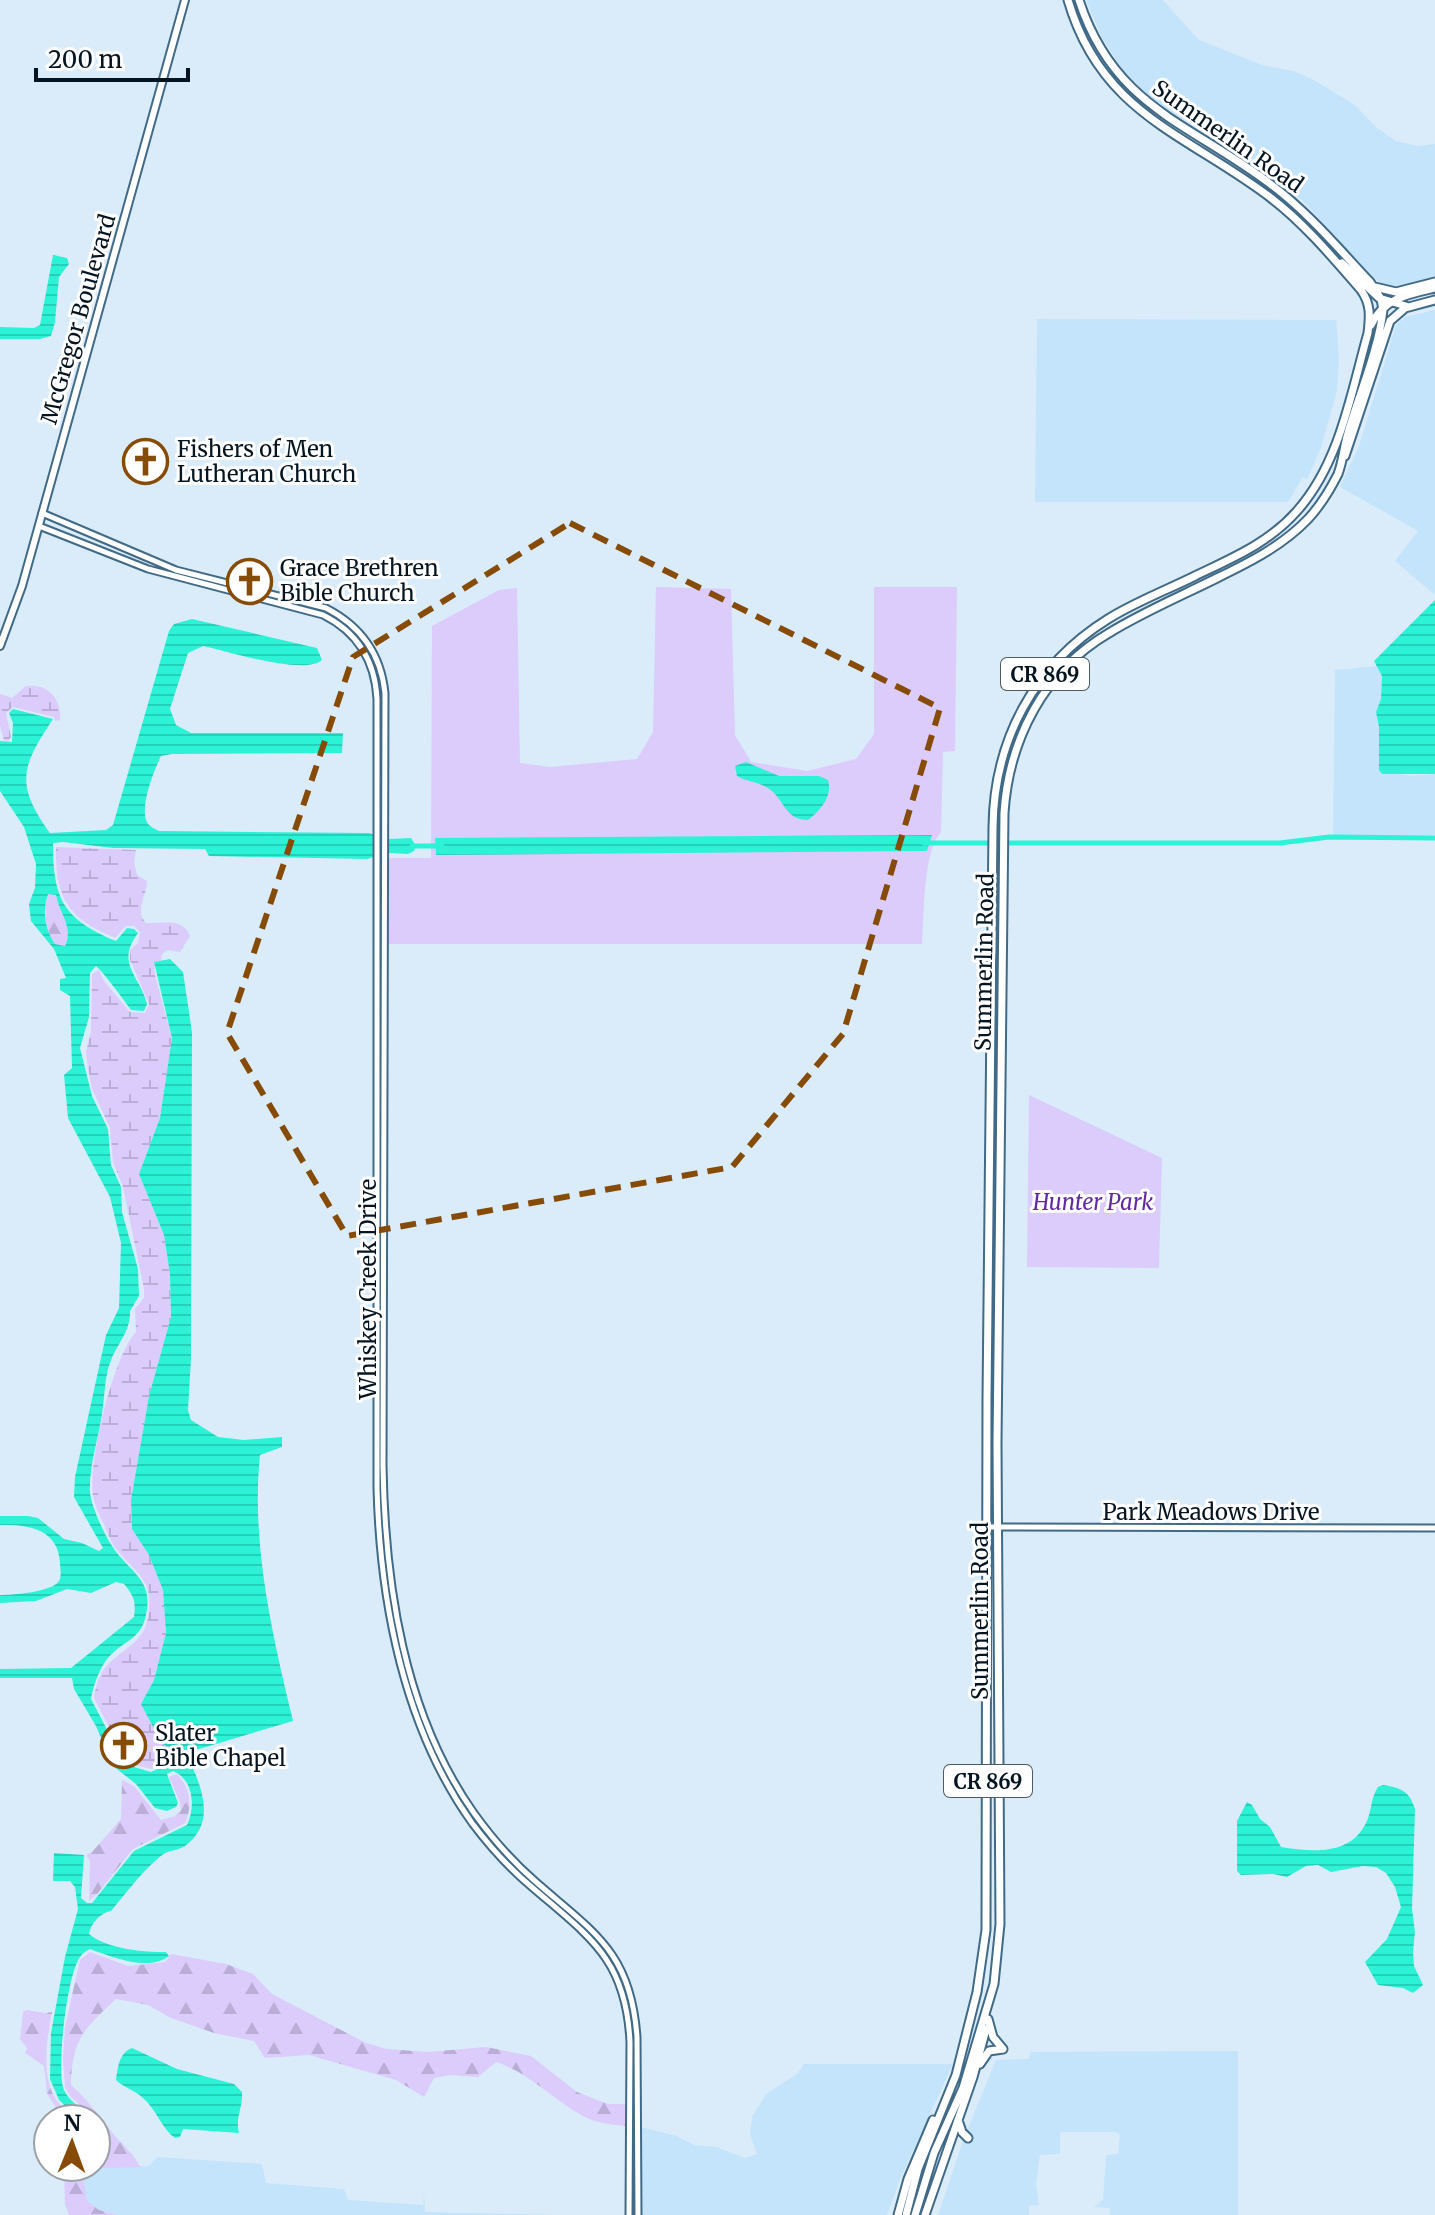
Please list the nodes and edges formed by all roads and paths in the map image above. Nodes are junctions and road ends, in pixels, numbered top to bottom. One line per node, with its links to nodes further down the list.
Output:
1 (185, 0): 14 (main road, McGregor Boulevard)
2 (1068, 0): 4 (main road, Summerlin Road / CR 869)
3 (1079, 0): 5 (main road, Summerlin Road)
4 (1279, 205): 5 (main road); 6 (main road, Summerlin Road / CR 869)
5 (1304, 213): 7 (main road, Summerlin Road)
6 (1327, 253): 10 (main road); 12 (main road, Summerlin Road / CR 869)
7 (1372, 285): 8 (main road); 10 (main road, Summerlin Road)
8 (1435, 285): 10 (main road)
9 (1435, 300): 11 (main road)
10 (1384, 303): 11 (main road); 12 (main road); 13 (main road, Summerlin Road / CR 869)
11 (1414, 305): 13 (main road)
12 (1368, 333): 18 (main road, Summerlin Road / CR 869)
13 (1340, 469): 19 (main road, Summerlin Road / CR 869)
14 (42, 513): 15 (main road, McGregor Boulevard); 17 (street, Whiskey Creek Drive)
15 (39, 526): 16 (main road, McGregor Boulevard); 17 (street, Whiskey Creek Drive)
16 (0, 646)
17 (380, 858): 27 (street, Whiskey Creek Drive); 28 (street, Whiskey Creek Drive)
18 (987, 1527): 19 (street, Park Meadows Drive); 23 (main road, Summerlin Road / CR 869)
19 (997, 1527): 20 (street, Park Meadows Drive); 21 (main road, Summerlin Road / CR 869)
20 (1435, 1528)
21 (994, 1984): 22 (main road); 31 (main road, Summerlin Road / CR 869)
22 (988, 2019): 24 (main road); 24 (main road)
23 (967, 2033): 29 (main road); 30 (main road, Summerlin Road / CR 869)
24 (973, 2077): 25 (main road)
25 (958, 2118): 26 (main road); 26 (main road)
26 (947, 2146): 32 (main road)
27 (629, 2215)
28 (638, 2215)
29 (898, 2215)
30 (906, 2215)
31 (915, 2215)
32 (925, 2215)

